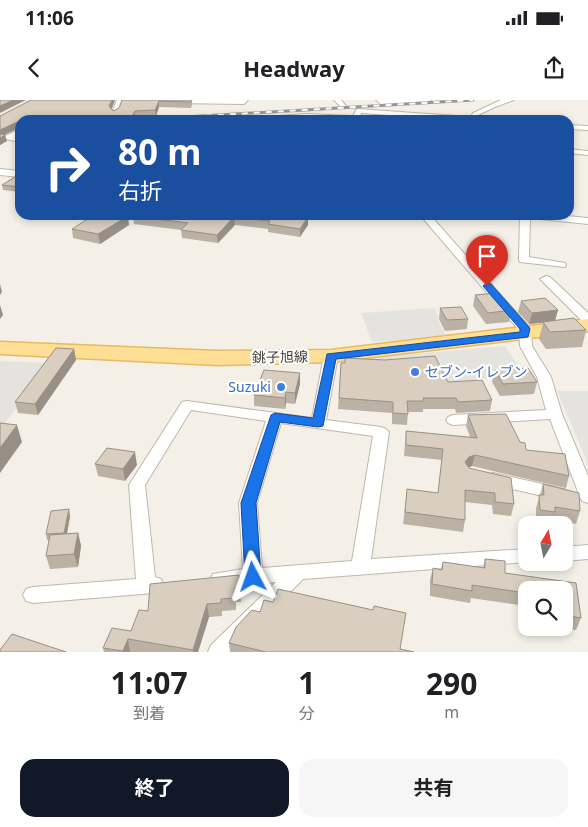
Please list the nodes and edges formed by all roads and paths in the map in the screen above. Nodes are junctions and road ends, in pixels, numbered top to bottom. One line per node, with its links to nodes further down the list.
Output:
1 (120, 100): 10 (street)
2 (167, 100): 3 (street)
3 (245, 100)
4 (337, 100): 9 (street)
5 (380, 100): 6 (street)
6 (428, 100)
7 (503, 100): 8 (street); 13 (street)
8 (511, 100)
9 (343, 106)
10 (115, 113)
11 (356, 115): 12 (street)
12 (416, 115)
13 (475, 115)
14 (588, 128): 16 (street)
15 (0, 129): 17 (street)
16 (574, 129)
17 (15, 130)
18 (15, 133): 19 (street)
19 (15, 139)
20 (574, 152): 21 (street)
21 (588, 153)
22 (0, 172): 23 (street)
23 (15, 174)
24 (429, 220): 32 (street)
25 (527, 220): 28 (street)
26 (574, 220): 27 (street)
27 (588, 221)
28 (561, 264)
29 (546, 279): 30 (street)
30 (588, 320)
31 (588, 325): 32 (main road, 銚子旭線)
32 (525, 334): 34 (main road, 銚子旭線); 35 (street)
33 (0, 348): 34 (main road, 銚子旭線)
34 (331, 356): 38 (street)
35 (555, 414): 37 (street); 40 (street)
36 (275, 417): 38 (street); 46 (street); 49 (street)
37 (453, 420)
38 (318, 423): 44 (street)
39 (473, 474): 40 (street)
40 (588, 499)
41 (588, 552): 42 (street)
42 (573, 553)
43 (518, 557): 44 (street)
44 (360, 568): 45 (street)
45 (298, 572): 46 (street); 51 (street)
46 (253, 577): 47 (street)
47 (205, 580)
48 (176, 583): 49 (street)
49 (146, 585): 50 (street)
50 (33, 595)
51 (218, 652)

